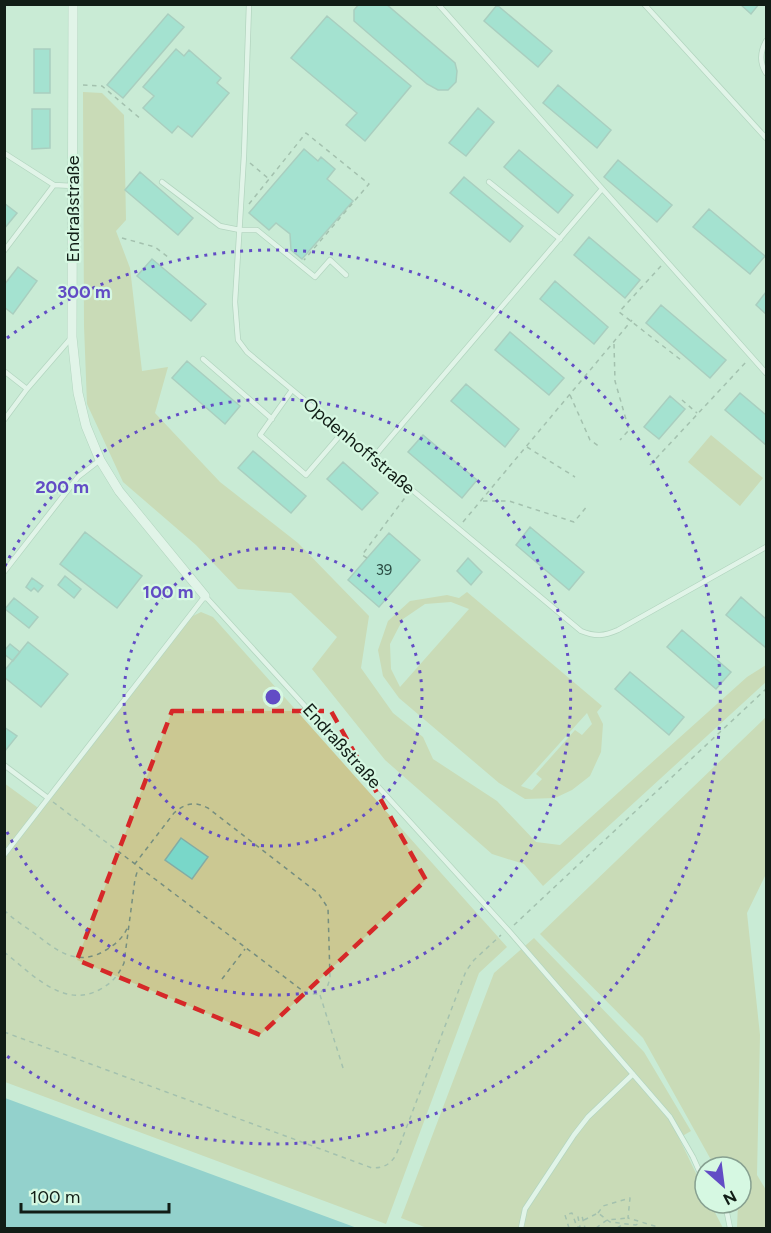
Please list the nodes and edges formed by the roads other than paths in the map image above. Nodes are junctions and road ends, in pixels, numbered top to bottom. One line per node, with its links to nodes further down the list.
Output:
1 (73, 4): 12 (street, Endraßstraße)
2 (249, 4): 14 (lane, Opdenhoffstraße)
3 (438, 4): 13 (lane)
4 (644, 4): 7 (lane)
5 (766, 41): 6 (lane)
6 (766, 73)
7 (766, 138)
8 (4, 153): 11 (lane)
9 (162, 182): 14 (lane)
10 (489, 182): 15 (lane)
11 (54, 186): 12 (lane); 16 (lane)
12 (73, 186): 18 (street, Endraßstraße)
13 (602, 189): 15 (lane); 21 (lane)
14 (240, 230): 17 (lane); 23 (lane, Opdenhoffstraße)
15 (560, 239): 27 (lane)
16 (4, 251)
17 (346, 275)
18 (72, 337): 22 (lane); 28 (street, Endraßstraße)
19 (203, 359): 24 (lane)
20 (4, 371): 22 (lane)
21 (766, 373)
22 (27, 389): 25 (lane)
23 (292, 390): 24 (lane); 26 (lane, Opdenhoffstraße)
24 (272, 419): 26 (lane)
25 (4, 420)
26 (342, 433): 27 (lane, Opdenhoffstraße)
27 (373, 458): 29 (lane, Opdenhoffstraße)
28 (100, 460): 30 (lane); 31 (street, Endraßstraße)
29 (766, 547)
30 (4, 572)
31 (205, 596): 33 (lane); 35 (lane, Endraßstraße)
32 (4, 765): 33 (lane)
33 (48, 798): 34 (lane)
34 (4, 855)
35 (633, 1074): 36 (lane, Endraßstraße); 37 (lane)
36 (693, 1157)
37 (521, 1228)

